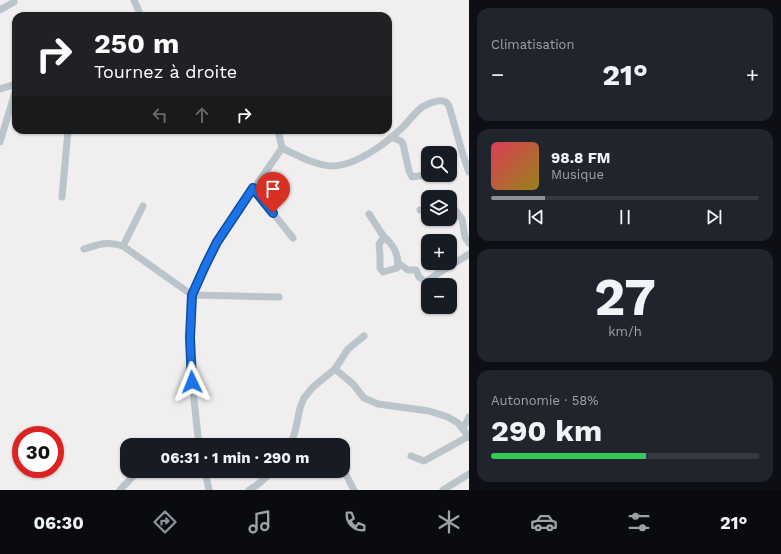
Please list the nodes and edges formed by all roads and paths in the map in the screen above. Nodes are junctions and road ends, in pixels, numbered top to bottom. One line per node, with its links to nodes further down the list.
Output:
1 (134, 0): 4 (street)
2 (14, 2): 3 (street)
3 (0, 10)
4 (139, 12)
5 (12, 85): 6 (street)
6 (0, 89)
7 (12, 102): 11 (street)
8 (68, 134): 17 (street)
9 (279, 134): 12 (street)
10 (391, 137): 12 (street); 13 (street); 15 (street)
11 (0, 142)
12 (282, 148): 16 (street)
13 (466, 154): 14 (street)
14 (469, 172)
15 (421, 176)
16 (253, 188): 22 (street); 28 (street)
17 (62, 197)
18 (143, 206): 24 (street)
19 (457, 212): 23 (street)
20 (369, 214): 21 (street)
21 (384, 237): 27 (street); 27 (street)
22 (293, 238)
23 (469, 243)
24 (124, 246): 25 (street); 28 (street)
25 (84, 249)
26 (469, 254): 27 (street)
27 (398, 263)
28 (192, 295): 29 (street); 35 (street)
29 (279, 298)
30 (364, 336): 31 (street)
31 (335, 369): 33 (street); 36 (street)
32 (469, 417): 33 (street)
33 (463, 429): 34 (street)
34 (469, 437): 37 (street)
35 (198, 438)
36 (293, 438)
37 (410, 456)
38 (469, 474): 47 (street)
39 (131, 478): 43 (street)
40 (206, 478): 44 (street)
41 (265, 478): 45 (street)
42 (348, 478): 46 (street)
43 (120, 490)
44 (209, 490)
45 (249, 490)
46 (354, 490)
47 (443, 490)

